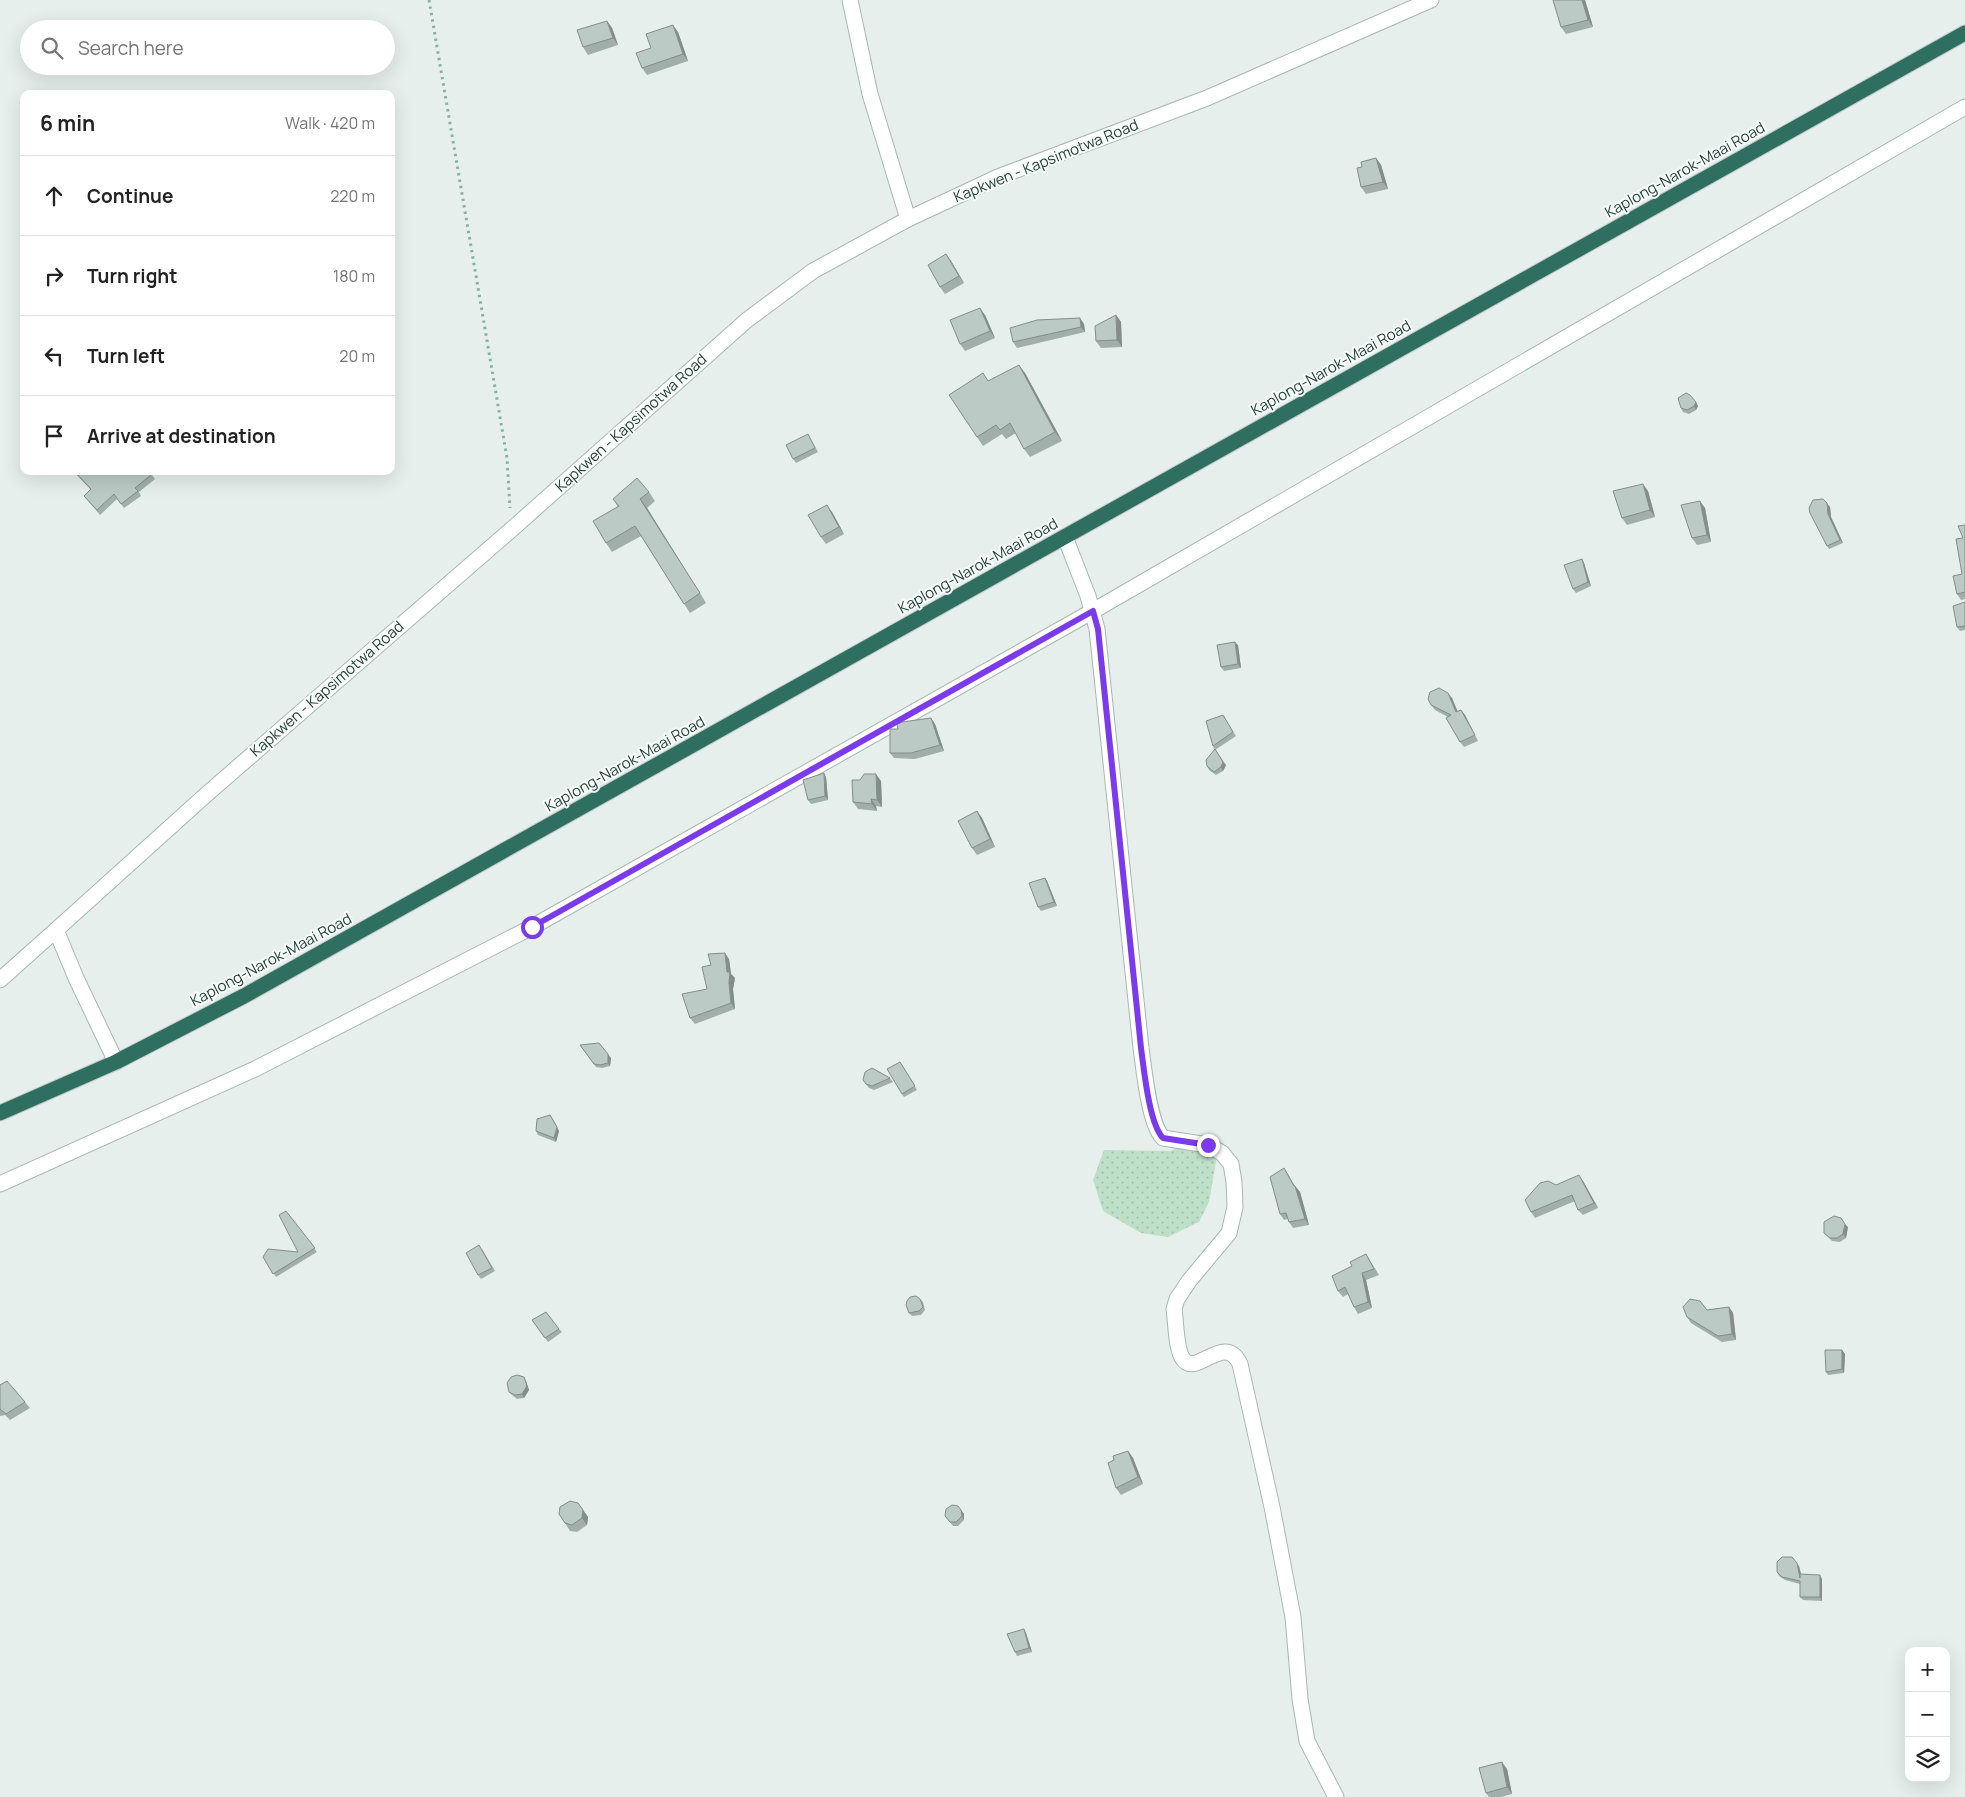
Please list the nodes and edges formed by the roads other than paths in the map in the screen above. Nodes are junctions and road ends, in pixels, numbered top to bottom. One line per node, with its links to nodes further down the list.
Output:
1 (850, 0): 5 (street)
2 (1431, 0): 5 (street, Kapkwen - Kapsimotwa Road)
3 (1965, 33): 6 (highway, Kaplong-Narok-Maai Road)
4 (1965, 107): 7 (street)
5 (908, 219): 8 (street, Kapkwen - Kapsimotwa Road)
6 (1065, 536): 7 (street); 10 (highway, Kaplong-Narok-Maai Road)
7 (1093, 611): 12 (street); 13 (street)
8 (56, 930): 9 (street, Kapkwen - Kapsimotwa Road); 10 (street)
9 (0, 980)
10 (116, 1062): 11 (highway, Kaplong-Narok-Maai Road)
11 (0, 1114)
12 (0, 1184)
13 (1336, 1797)

